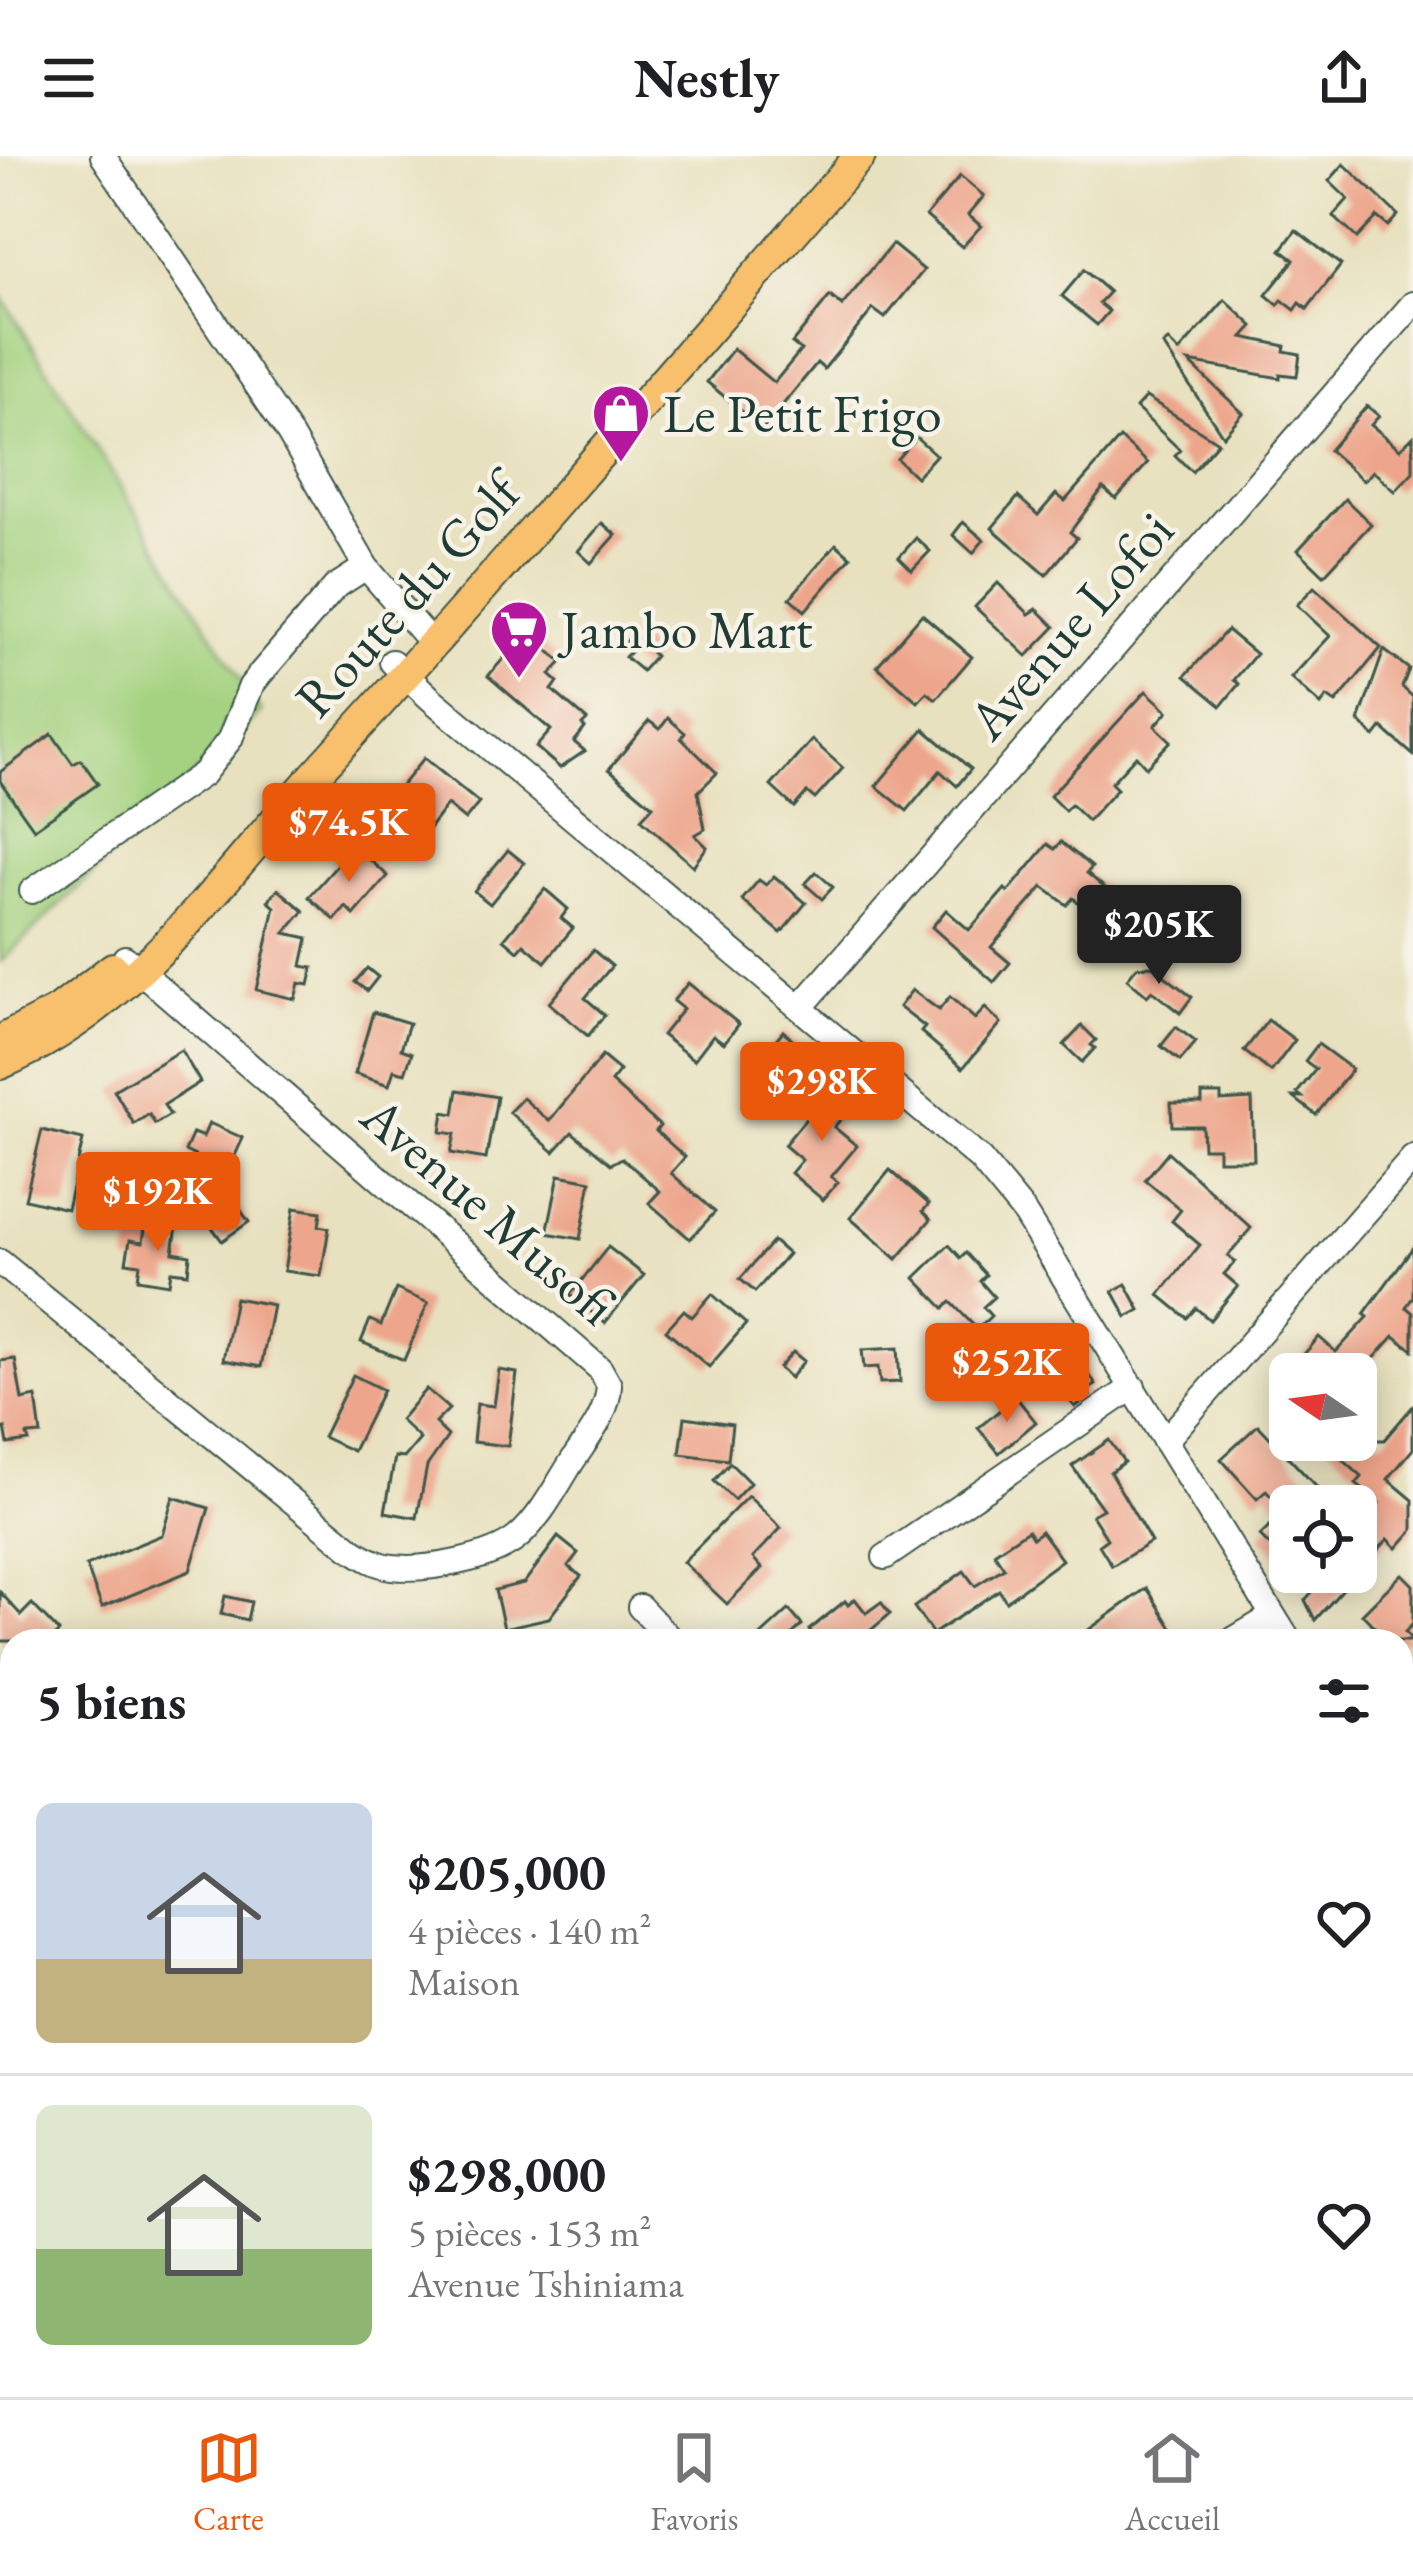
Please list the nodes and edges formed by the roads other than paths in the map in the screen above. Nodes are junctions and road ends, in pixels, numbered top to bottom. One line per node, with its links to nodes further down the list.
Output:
1 (104, 156): 5 (street)
2 (834, 156): 6 (main road)
3 (860, 156): 6 (main road, Route du Golf)
4 (1413, 304): 10 (street, Avenue Lofoi)
5 (366, 567): 6 (street); 8 (street)
6 (426, 638): 7 (main road, Route du Golf)
7 (399, 669): 9 (main road, Route du Golf); 10 (street)
8 (32, 891)
9 (132, 965): 11 (main road); 12 (main road, Route du Golf); 14 (street, Avenue Musofi)
10 (800, 1008): 15 (street)
11 (0, 1041)
12 (0, 1064)
13 (1413, 1158): 16 (street)
14 (0, 1262)
15 (1133, 1387): 16 (street); 17 (street)
16 (1165, 1441): 19 (street)
17 (886, 1557)
18 (640, 1607): 20 (street)
19 (1273, 1616): 21 (street); 22 (street)
20 (661, 1629)
21 (1251, 1629)
22 (1281, 1629)

